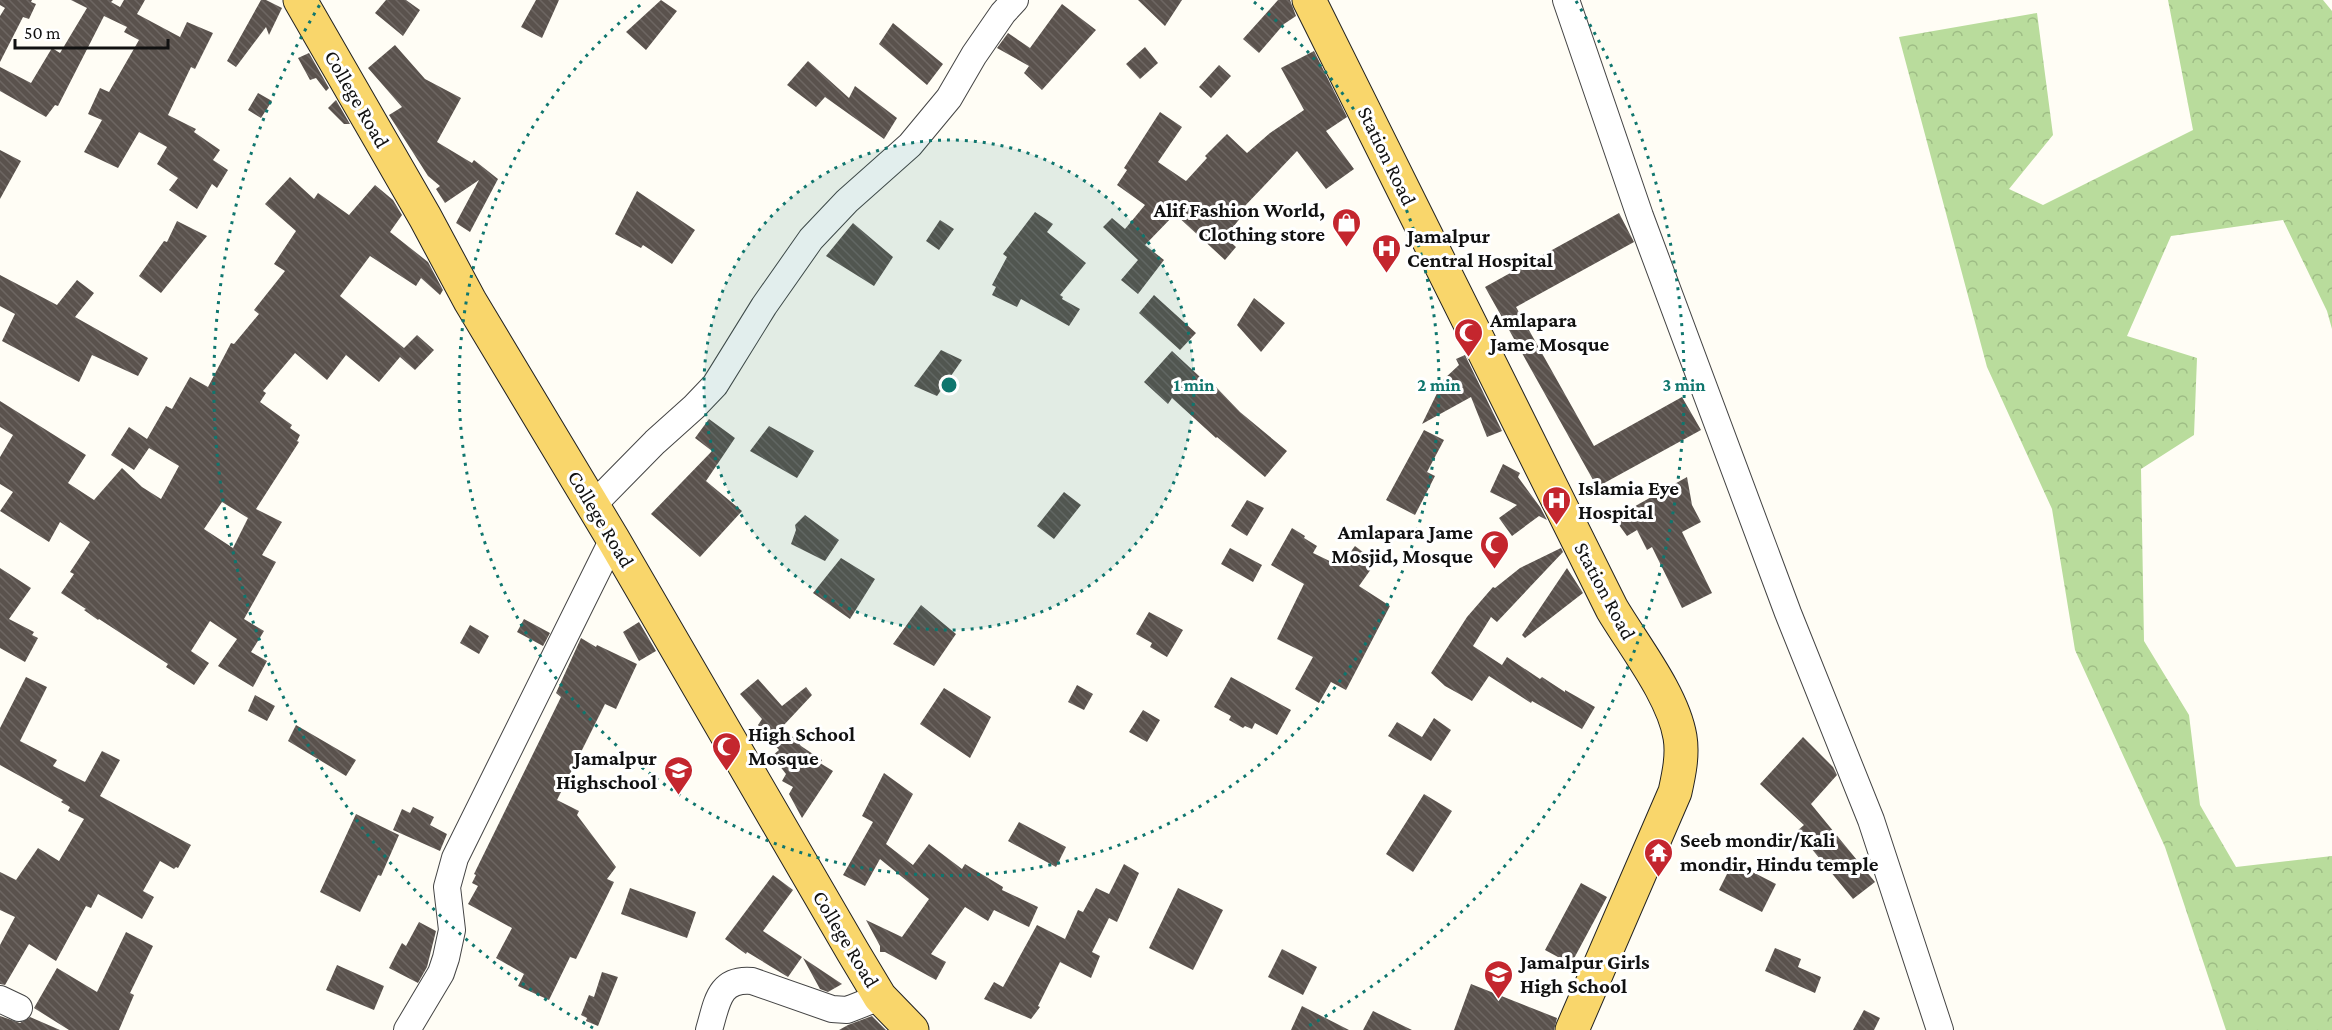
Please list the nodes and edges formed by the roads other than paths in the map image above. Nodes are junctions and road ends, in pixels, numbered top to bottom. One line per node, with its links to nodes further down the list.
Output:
1 (300, 0): 5 (main road, College Road)
2 (1016, 0): 5 (street)
3 (1309, 0): 11 (main road, Station Road)
4 (1566, 0): 12 (street)
5 (593, 505): 6 (main road, College Road)
6 (613, 539): 7 (main road, College Road); 8 (street)
7 (880, 997): 9 (street); 10 (main road, College Road)
8 (407, 1030)
9 (709, 1030)
10 (912, 1030)
11 (1572, 1030)
12 (1940, 1030)

